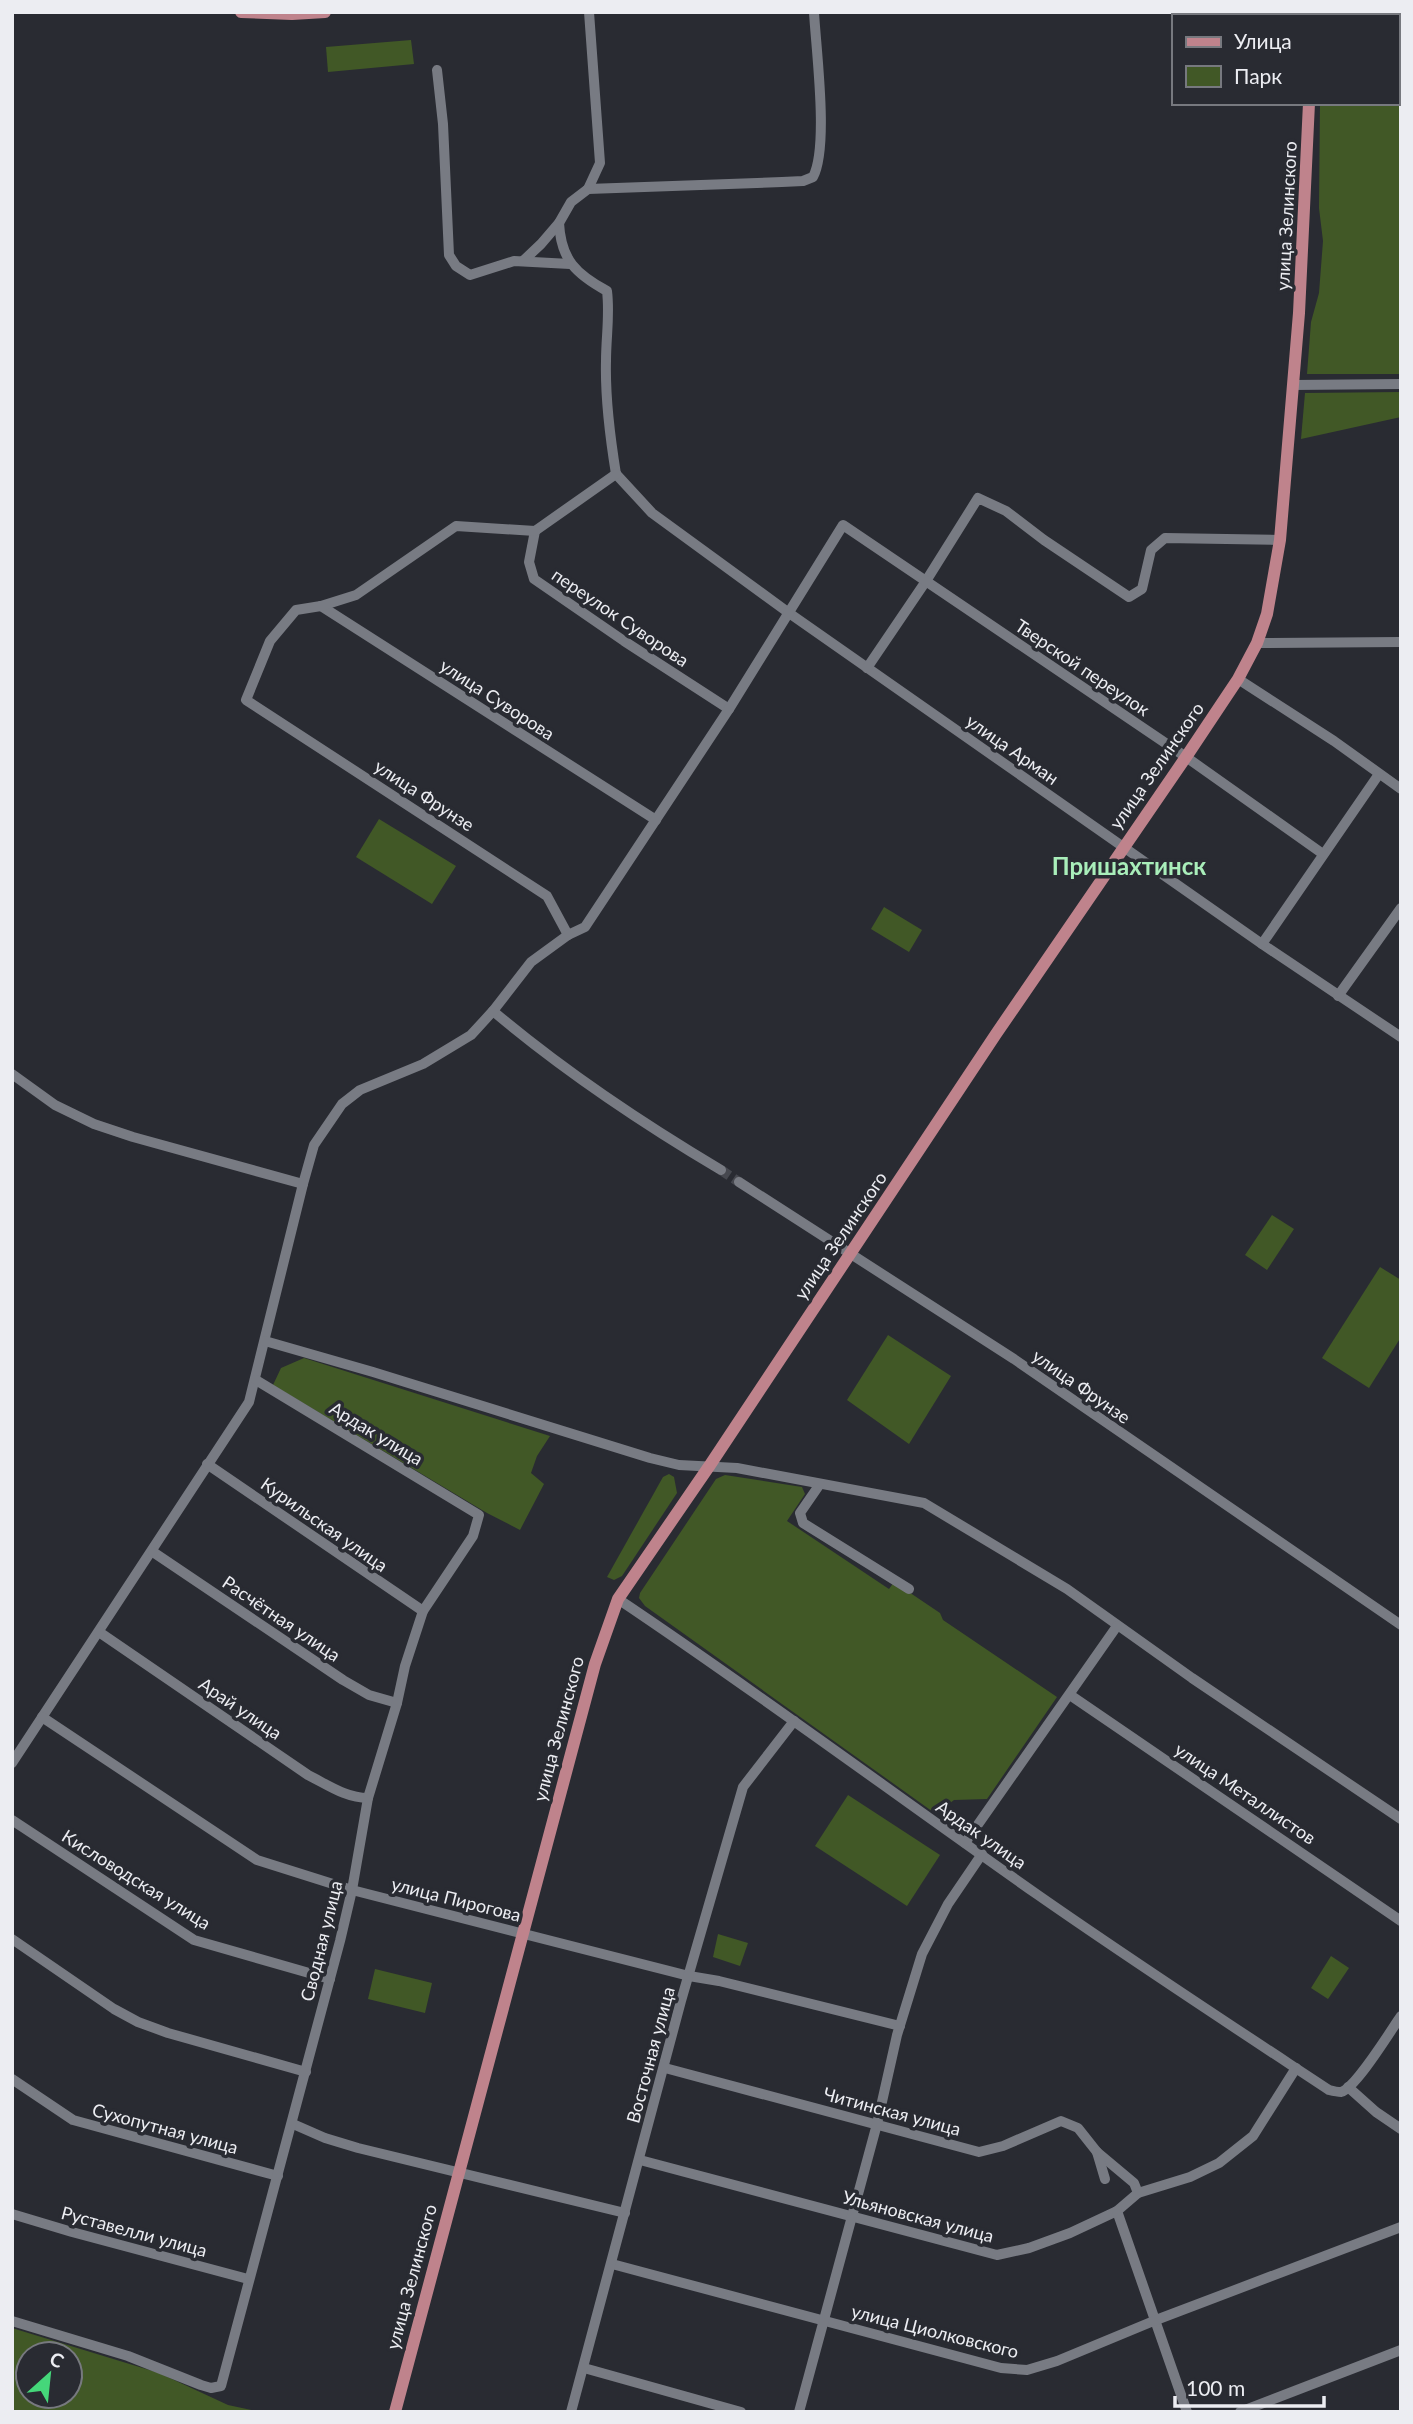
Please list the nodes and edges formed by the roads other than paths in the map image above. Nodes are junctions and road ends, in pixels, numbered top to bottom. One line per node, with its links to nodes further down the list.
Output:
1 (241, 12): 2 (main road)
2 (325, 12)
3 (589, 12): 7 (street)
4 (814, 12): 7 (street)
5 (437, 70): 9 (street)
6 (1309, 105): 12 (main road, улица Зелинского)
7 (588, 189): 8 (street)
8 (559, 223): 9 (street); 10 (street)
9 (523, 261): 10 (street)
10 (570, 264): 13 (street)
11 (1401, 384): 12 (street)
12 (1293, 385): 15 (main road, улица Зелинского)
13 (616, 474): 14 (street); 18 (street, улица Арман)
14 (535, 531): 17 (street); 23 (street, переулок Суворова)
15 (1280, 540): 16 (street); 20 (main road, улица Зелинского)
16 (926, 582): 18 (street, Тверской переулок); 21 (street); 24 (street, Тверской переулок)
17 (321, 606): 27 (street, улица Суворова); 31 (street, улица Фрунзе)
18 (789, 613): 21 (street, улица Арман); 23 (street)
19 (1401, 642): 20 (street)
20 (1257, 643): 22 (main road, улица Зелинского)
21 (867, 668): 28 (street, улица Арман)
22 (1238, 679): 24 (main road, улица Зелинского); 25 (street)
23 (729, 709): 27 (street)
24 (1186, 757): 28 (main road, улица Зелинского); 29 (street, Тверской переулок)
25 (1379, 774): 26 (street); 29 (street)
26 (1401, 789)
27 (656, 820): 31 (street)
28 (1123, 846): 32 (street, улица Арман); 40 (main road, улица Зелинского)
29 (1323, 854): 32 (street)
30 (1401, 908): 33 (street)
31 (568, 935): 34 (street)
32 (1262, 943): 33 (street, улица Арман)
33 (1338, 996): 35 (street, улица Арман)
34 (493, 1011): 37 (street); 39 (street)
35 (1401, 1037)
36 (12, 1074): 39 (street)
37 (721, 1170)
38 (739, 1182): 40 (street, улица Фрунзе)
39 (303, 1184): 41 (street)
40 (850, 1253): 44 (main road, улица Зелинского); 51 (street, улица Фрунзе)
41 (265, 1341): 42 (street); 44 (street)
42 (256, 1380): 43 (street); 46 (street, Ардак улица)
43 (207, 1464): 47 (street); 50 (street, Курильская улица)
44 (710, 1465): 45 (street); 49 (main road, улица Зелинского)
45 (820, 1484): 48 (street); 52 (street)
46 (479, 1515): 50 (street, Сводная улица)
47 (153, 1552): 53 (street); 55 (street, Расчётная улица)
48 (909, 1589)
49 (618, 1599): 57 (street, Ардак улица); 66 (main road, улица Зелинского)
50 (423, 1611): 55 (street, Сводная улица)
51 (1401, 1625)
52 (1117, 1626): 54 (street); 60 (street)
53 (99, 1632): 56 (street); 59 (street, Арай улица)
54 (1070, 1695): 62 (street); 65 (street, улица Металлистов)
55 (397, 1703): 59 (street, Сводная улица)
56 (42, 1717): 58 (street); 64 (street, улица Пирогова)
57 (794, 1721): 62 (street, Ардак улица); 68 (street, Восточная улица)
58 (12, 1763)
59 (368, 1798): 64 (street, Сводная улица)
60 (1401, 1819)
61 (12, 1820): 69 (street, Кисловодская улица)
62 (965, 1843): 63 (street, Ардак улица)
63 (982, 1854): 71 (street); 73 (street, Ардак улица)
64 (352, 1890): 66 (street, улица Пирогова); 69 (street, Сводная улица)
65 (1401, 1921)
66 (522, 1933): 68 (street, улица Пирогова); 82 (main road, улица Зелинского)
67 (12, 1939): 74 (street)
68 (689, 1976): 71 (street, улица Пирогова); 72 (street, Восточная улица)
69 (330, 1979): 74 (street, Сводная улица)
70 (1401, 2016): 76 (street)
71 (900, 2026): 78 (street)
72 (665, 2068): 78 (street, Читинская улица); 81 (street, Восточная улица)
73 (1296, 2068): 76 (street, Ардак улица); 85 (street, Ульяновская улица)
74 (306, 2072): 77 (street, Сводная улица)
75 (12, 2079): 83 (street, Сухопутная улица)
76 (1348, 2087): 79 (street)
77 (293, 2124): 82 (street); 83 (street, Сводная улица)
78 (877, 2124): 80 (street, Читинская улица); 89 (street)
79 (1401, 2129)
80 (1097, 2152): 84 (street); 85 (street, Читинская улица)
81 (640, 2160): 87 (street, Восточная улица); 89 (street, Ульяновская улица)
82 (458, 2173): 87 (street); 98 (main road, улица Зелинского)
83 (278, 2176): 92 (street, Сводная улица)
84 (1105, 2179)
85 (1138, 2193): 86 (street, Ульяновская улица)
86 (1117, 2211): 89 (street, Ульяновская улица); 93 (street)
87 (625, 2213): 91 (street, Восточная улица)
88 (12, 2214): 92 (street, Руставелли улица)
89 (852, 2217): 95 (street)
90 (1401, 2227): 93 (street, улица Циолковского)
91 (612, 2264): 95 (street, улица Циолковского); 97 (street, Восточная улица)
92 (248, 2278): 94 (street, Сводная улица)
93 (1156, 2320): 95 (street, улица Циолковского); 102 (street)
94 (12, 2321)
95 (823, 2321): 101 (street)
96 (1401, 2350): 103 (street)
97 (584, 2368): 99 (street, Восточная улица); 100 (street)
98 (395, 2412)
99 (571, 2412)
100 (741, 2412)
101 (799, 2412)
102 (1187, 2412)
103 (1240, 2412)

